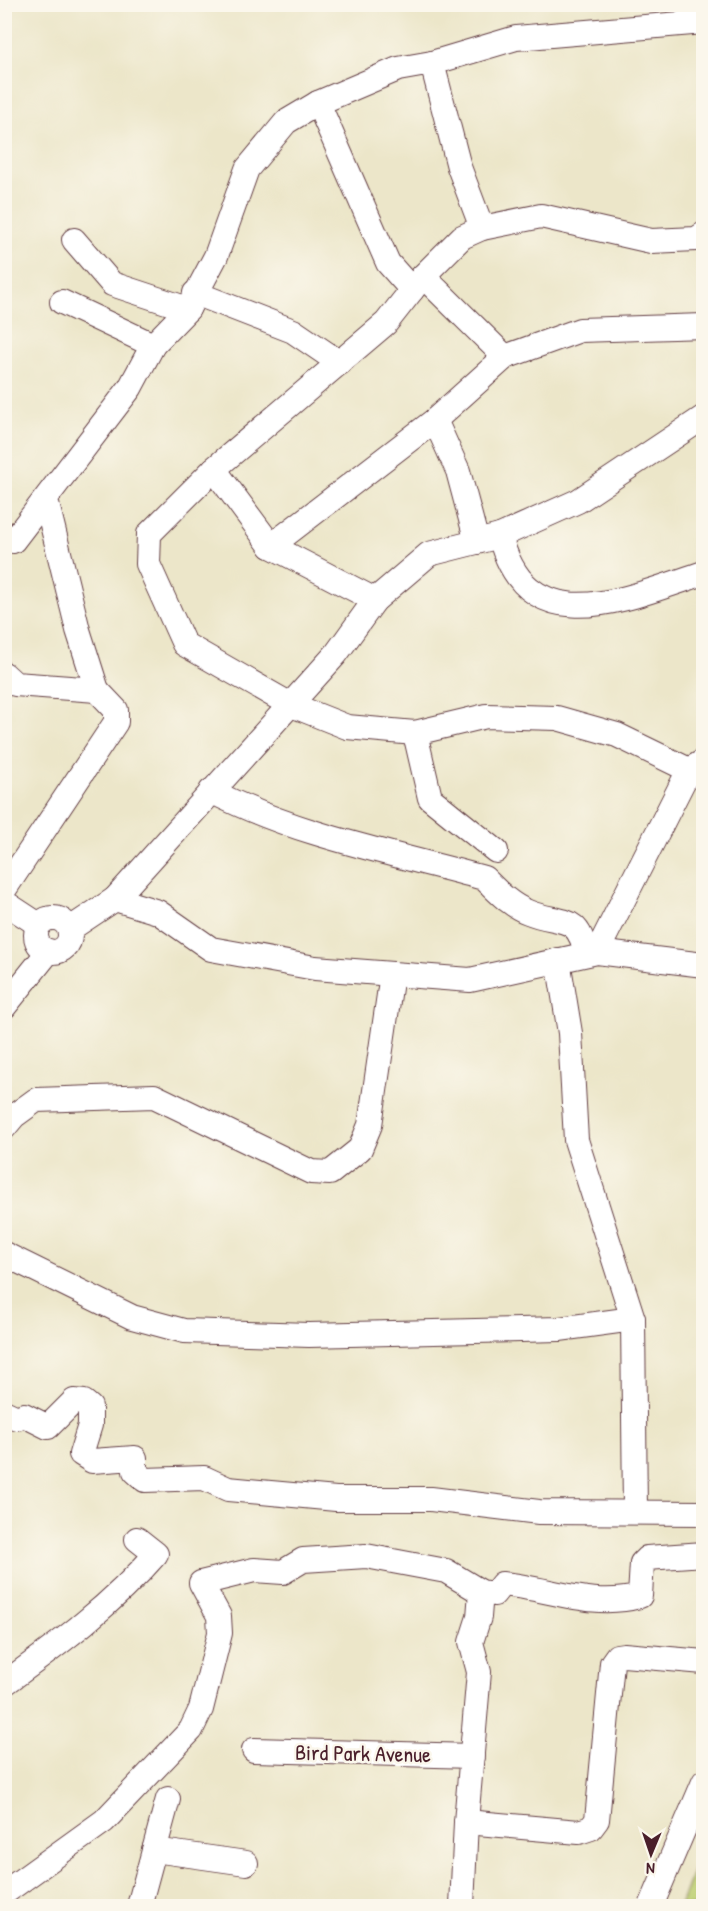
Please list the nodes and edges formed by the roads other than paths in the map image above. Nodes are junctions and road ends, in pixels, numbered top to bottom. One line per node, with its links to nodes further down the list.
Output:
1 (647, 15): 2 (street); 3 (street)
2 (704, 22)
3 (432, 63): 4 (street); 5 (street)
4 (318, 103): 8 (street); 9 (street)
5 (482, 228): 6 (street); 8 (street)
6 (704, 234)
7 (74, 240): 9 (street)
8 (417, 283): 13 (street); 14 (street)
9 (192, 301): 12 (street); 14 (street)
10 (62, 302): 12 (street)
11 (704, 326): 13 (street)
12 (153, 345): 18 (street)
13 (504, 357): 16 (street)
14 (340, 363): 17 (street)
15 (704, 417): 20 (street)
16 (435, 420): 20 (street); 21 (street)
17 (214, 469): 21 (street); 26 (street)
18 (46, 500): 19 (street); 25 (street)
19 (4, 536)
20 (489, 539): 22 (street); 23 (street)
21 (271, 546): 23 (street)
22 (704, 573)
23 (375, 600): 26 (street)
24 (8, 686): 25 (street)
25 (97, 690): 31 (street)
26 (290, 704): 27 (street); 29 (street)
27 (415, 733): 28 (street); 30 (street)
28 (696, 766): 37 (street)
29 (211, 791): 32 (street); 37 (street)
30 (496, 851)
31 (4, 890)
32 (115, 899): 35 (street); 40 (street)
33 (4, 902): 34 (street)
34 (39, 926): 35 (street); 36 (street)
35 (70, 929): 36 (street)
36 (49, 951): 41 (street)
37 (591, 953): 38 (street); 39 (street)
38 (558, 960): 40 (street); 44 (street)
39 (704, 965)
40 (392, 974): 42 (street)
41 (4, 1008)
42 (4, 1128)
43 (4, 1254): 44 (street)
44 (633, 1318): 46 (street)
45 (4, 1412): 46 (street)
46 (635, 1512): 47 (street)
47 (704, 1513)
48 (137, 1539): 52 (street)
49 (704, 1554): 50 (street)
50 (481, 1592): 54 (street); 60 (street)
51 (704, 1662): 57 (street)
52 (4, 1684)
53 (254, 1750): 54 (street, Bird Park Avenue)
54 (472, 1756): 57 (street)
55 (704, 1782): 63 (street)
56 (168, 1799): 58 (street)
57 (466, 1822): 62 (street)
58 (154, 1850): 59 (street); 61 (street)
59 (246, 1863)
60 (4, 1893)
61 (139, 1906)
62 (462, 1906)
63 (651, 1906)

